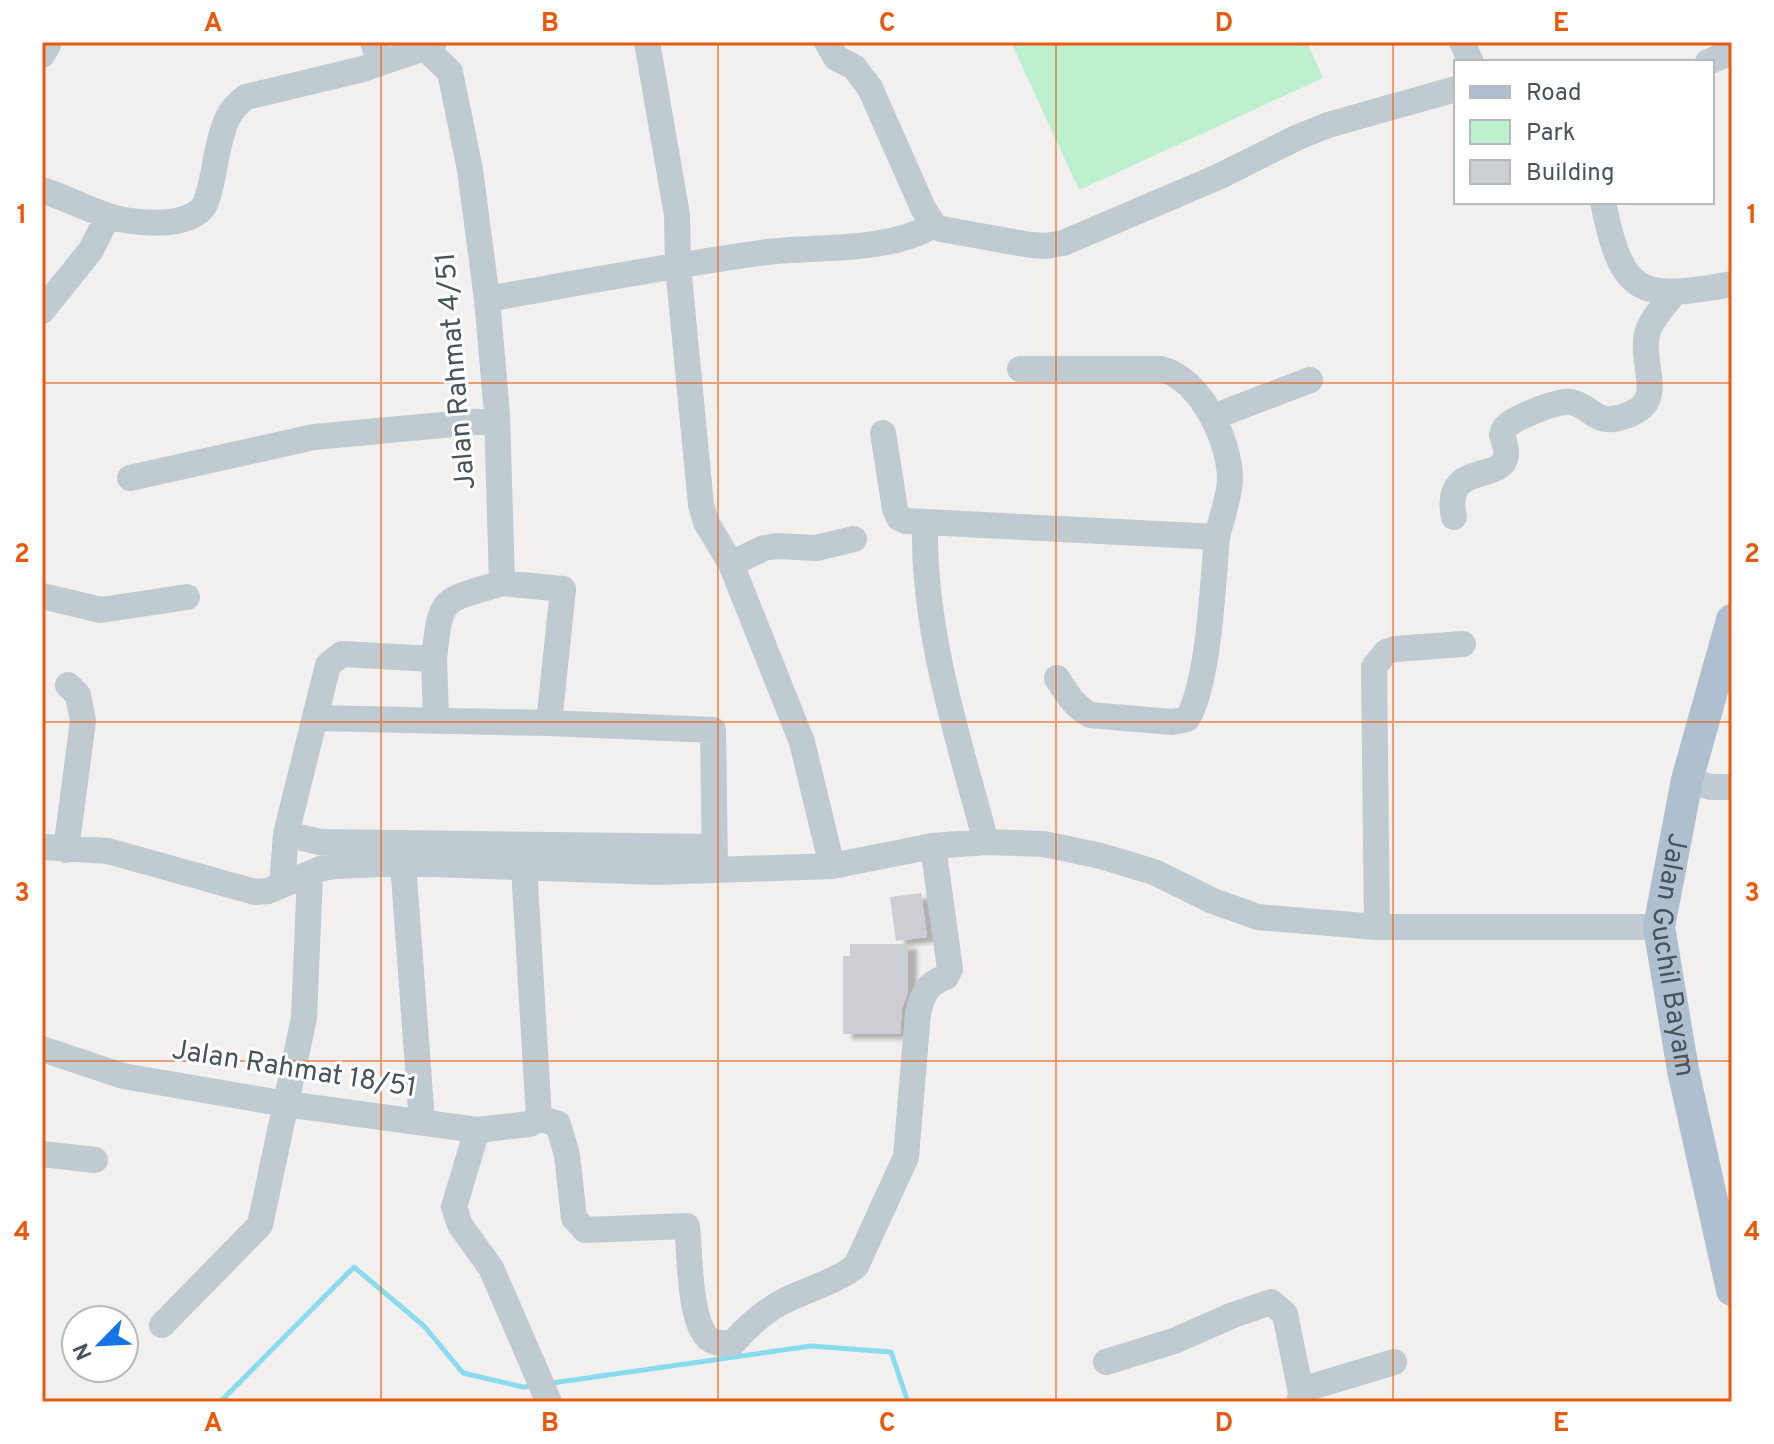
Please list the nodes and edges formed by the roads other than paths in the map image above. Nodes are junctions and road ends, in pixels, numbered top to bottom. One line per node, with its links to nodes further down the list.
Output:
1 (647, 42): 12 (street)
2 (827, 42): 11 (street)
3 (429, 45): 4 (street); 15 (street, Jalan Rahmat 4/51)
4 (376, 52): 10 (street)
5 (1732, 52): 6 (street)
6 (1713, 60)
7 (1454, 90): 11 (street)
8 (42, 190): 10 (street)
9 (1603, 204): 14 (street)
10 (108, 216): 16 (street)
11 (934, 225): 12 (street)
12 (678, 266): 15 (street); 27 (street)
13 (1732, 284): 14 (street)
14 (1674, 293): 23 (street)
15 (487, 299): 20 (street, Jalan Rahmat 4/51)
16 (42, 311)
17 (1020, 369): 19 (street)
18 (1310, 380): 19 (street)
19 (1213, 417): 25 (street)
20 (497, 420): 22 (street); 28 (street, Jalan Rahmat 4/51)
21 (883, 433): 24 (street)
22 (130, 478)
23 (1454, 517)
24 (925, 524): 25 (street); 42 (street)
25 (1217, 537): 34 (street)
26 (854, 539): 27 (street)
27 (731, 564): 47 (street)
28 (502, 583): 33 (street); 38 (street)
29 (42, 596): 30 (street)
30 (187, 597)
31 (1732, 620): 39 (main road, Jalan Guchil Bayam)
32 (1463, 644): 51 (street)
33 (434, 659): 36 (street); 37 (street)
34 (1057, 678)
35 (68, 685): 44 (street)
36 (315, 718): 37 (street); 41 (street)
37 (436, 720): 38 (street)
38 (549, 723): 45 (street)
39 (1687, 780): 40 (street); 52 (main road, Jalan Guchil Bayam)
40 (1732, 787)
41 (286, 834): 45 (street); 50 (street)
42 (986, 842): 43 (street); 51 (street)
43 (933, 846): 47 (street); 55 (street)
44 (54, 848): 50 (street)
45 (714, 858): 47 (street); 48 (street)
46 (403, 863): 48 (street); 49 (street); 56 (street)
47 (832, 866)
48 (524, 867): 55 (street)
49 (310, 875): 50 (street); 54 (street)
50 (282, 885)
51 (1377, 927): 52 (street)
52 (1659, 927): 60 (main road, Jalan Guchil Bayam)
53 (42, 1049): 54 (street, Jalan Rahmat 18/51)
54 (286, 1104): 56 (street, Jalan Rahmat 18/51); 61 (street)
55 (539, 1118): 57 (street, Jalan Rahmat 18/51)
56 (422, 1122): 57 (street, Jalan Rahmat 18/51)
57 (477, 1130): 65 (street)
58 (42, 1154): 59 (street)
59 (95, 1160)
60 (1732, 1290)
61 (162, 1325)
62 (1106, 1362): 64 (street)
63 (1394, 1362): 64 (street)
64 (1300, 1397)
65 (549, 1402)

